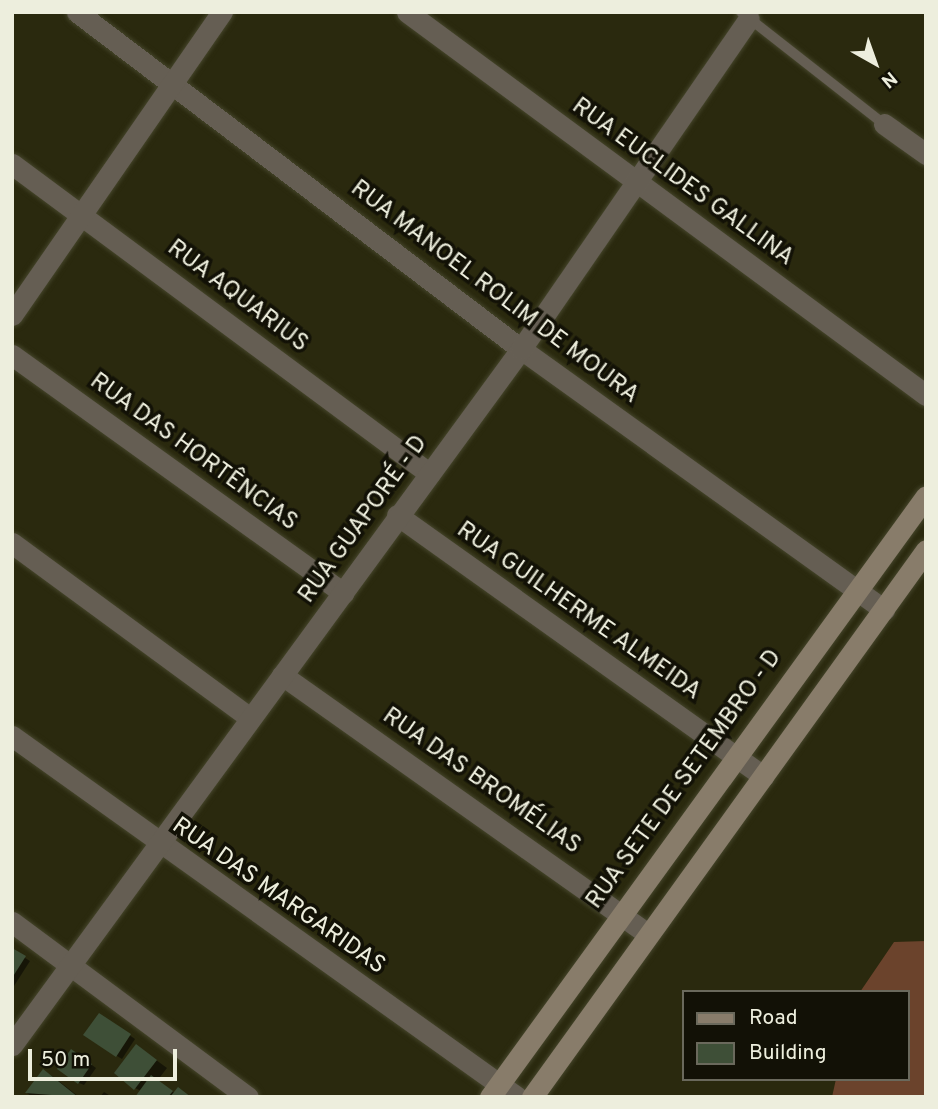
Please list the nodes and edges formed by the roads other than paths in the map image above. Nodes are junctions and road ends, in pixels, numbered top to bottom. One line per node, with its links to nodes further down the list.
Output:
1 (77, 12): 5 (street, RUA MANOEL ROLIM DE MOURA)
2 (222, 12): 5 (street)
3 (407, 12): 9 (street, RUA EUCLIDES GALLINA)
4 (745, 16): 6 (lane); 9 (street, RUA GUAPORÉ - D)
5 (172, 83): 10 (street); 12 (street, RUA MANOEL ROLIM DE MOURA)
6 (884, 124): 7 (street)
7 (926, 154)
8 (12, 164): 10 (street, RUA AQUARIUS)
9 (638, 185): 12 (street, RUA GUAPORÉ - D); 14 (street, RUA EUCLIDES GALLINA)
10 (84, 216): 11 (street); 15 (street, RUA AQUARIUS)
11 (12, 315)
12 (521, 349): 15 (street, RUA GUAPORÉ - D); 20 (street, RUA MANOEL ROLIM DE MOURA)
13 (12, 355): 21 (street, RUA DAS HORTÊNCIAS)
14 (926, 395)
15 (430, 474): 17 (street, RUA GUAPORÉ - D)
16 (926, 496): 20 (street, RUA SETE DE SETEMBRO - D)
17 (397, 515): 21 (street, RUA GUAPORÉ - D); 26 (street, RUA GUILHERME ALMEIDA)
18 (12, 543): 24 (street)
19 (926, 550): 22 (street)
20 (857, 592): 22 (street, RUA MANOEL ROLIM DE MOURA); 26 (street, RUA SETE DE SETEMBRO - D)
21 (343, 593): 23 (street, RUA GUAPORÉ - D)
22 (884, 610): 27 (street)
23 (282, 675): 24 (street, RUA GUAPORÉ - D); 29 (street, RUA DAS BROMÉLIAS)
24 (249, 717): 28 (street, RUA GUAPORÉ - D)
25 (12, 736): 28 (street, RUA DAS MARGARIDAS)
26 (735, 757): 27 (street, RUA GUILHERME ALMEIDA); 29 (street, RUA SETE DE SETEMBRO - D)
27 (763, 776): 31 (street)
28 (158, 844): 32 (street, RUA GUAPORÉ - D); 34 (street, RUA DAS MARGARIDAS)
29 (621, 912): 31 (street, RUA DAS BROMÉLIAS); 34 (street, RUA SETE DE SETEMBRO - D)
30 (12, 922): 32 (street)
31 (648, 933): 37 (street)
32 (70, 964): 33 (street, RUA GUAPORÉ - D); 35 (street)
33 (12, 1045)
34 (494, 1091): 36 (street, RUA DAS MARGARIDAS)
35 (248, 1097)
36 (517, 1097)
37 (532, 1097)

